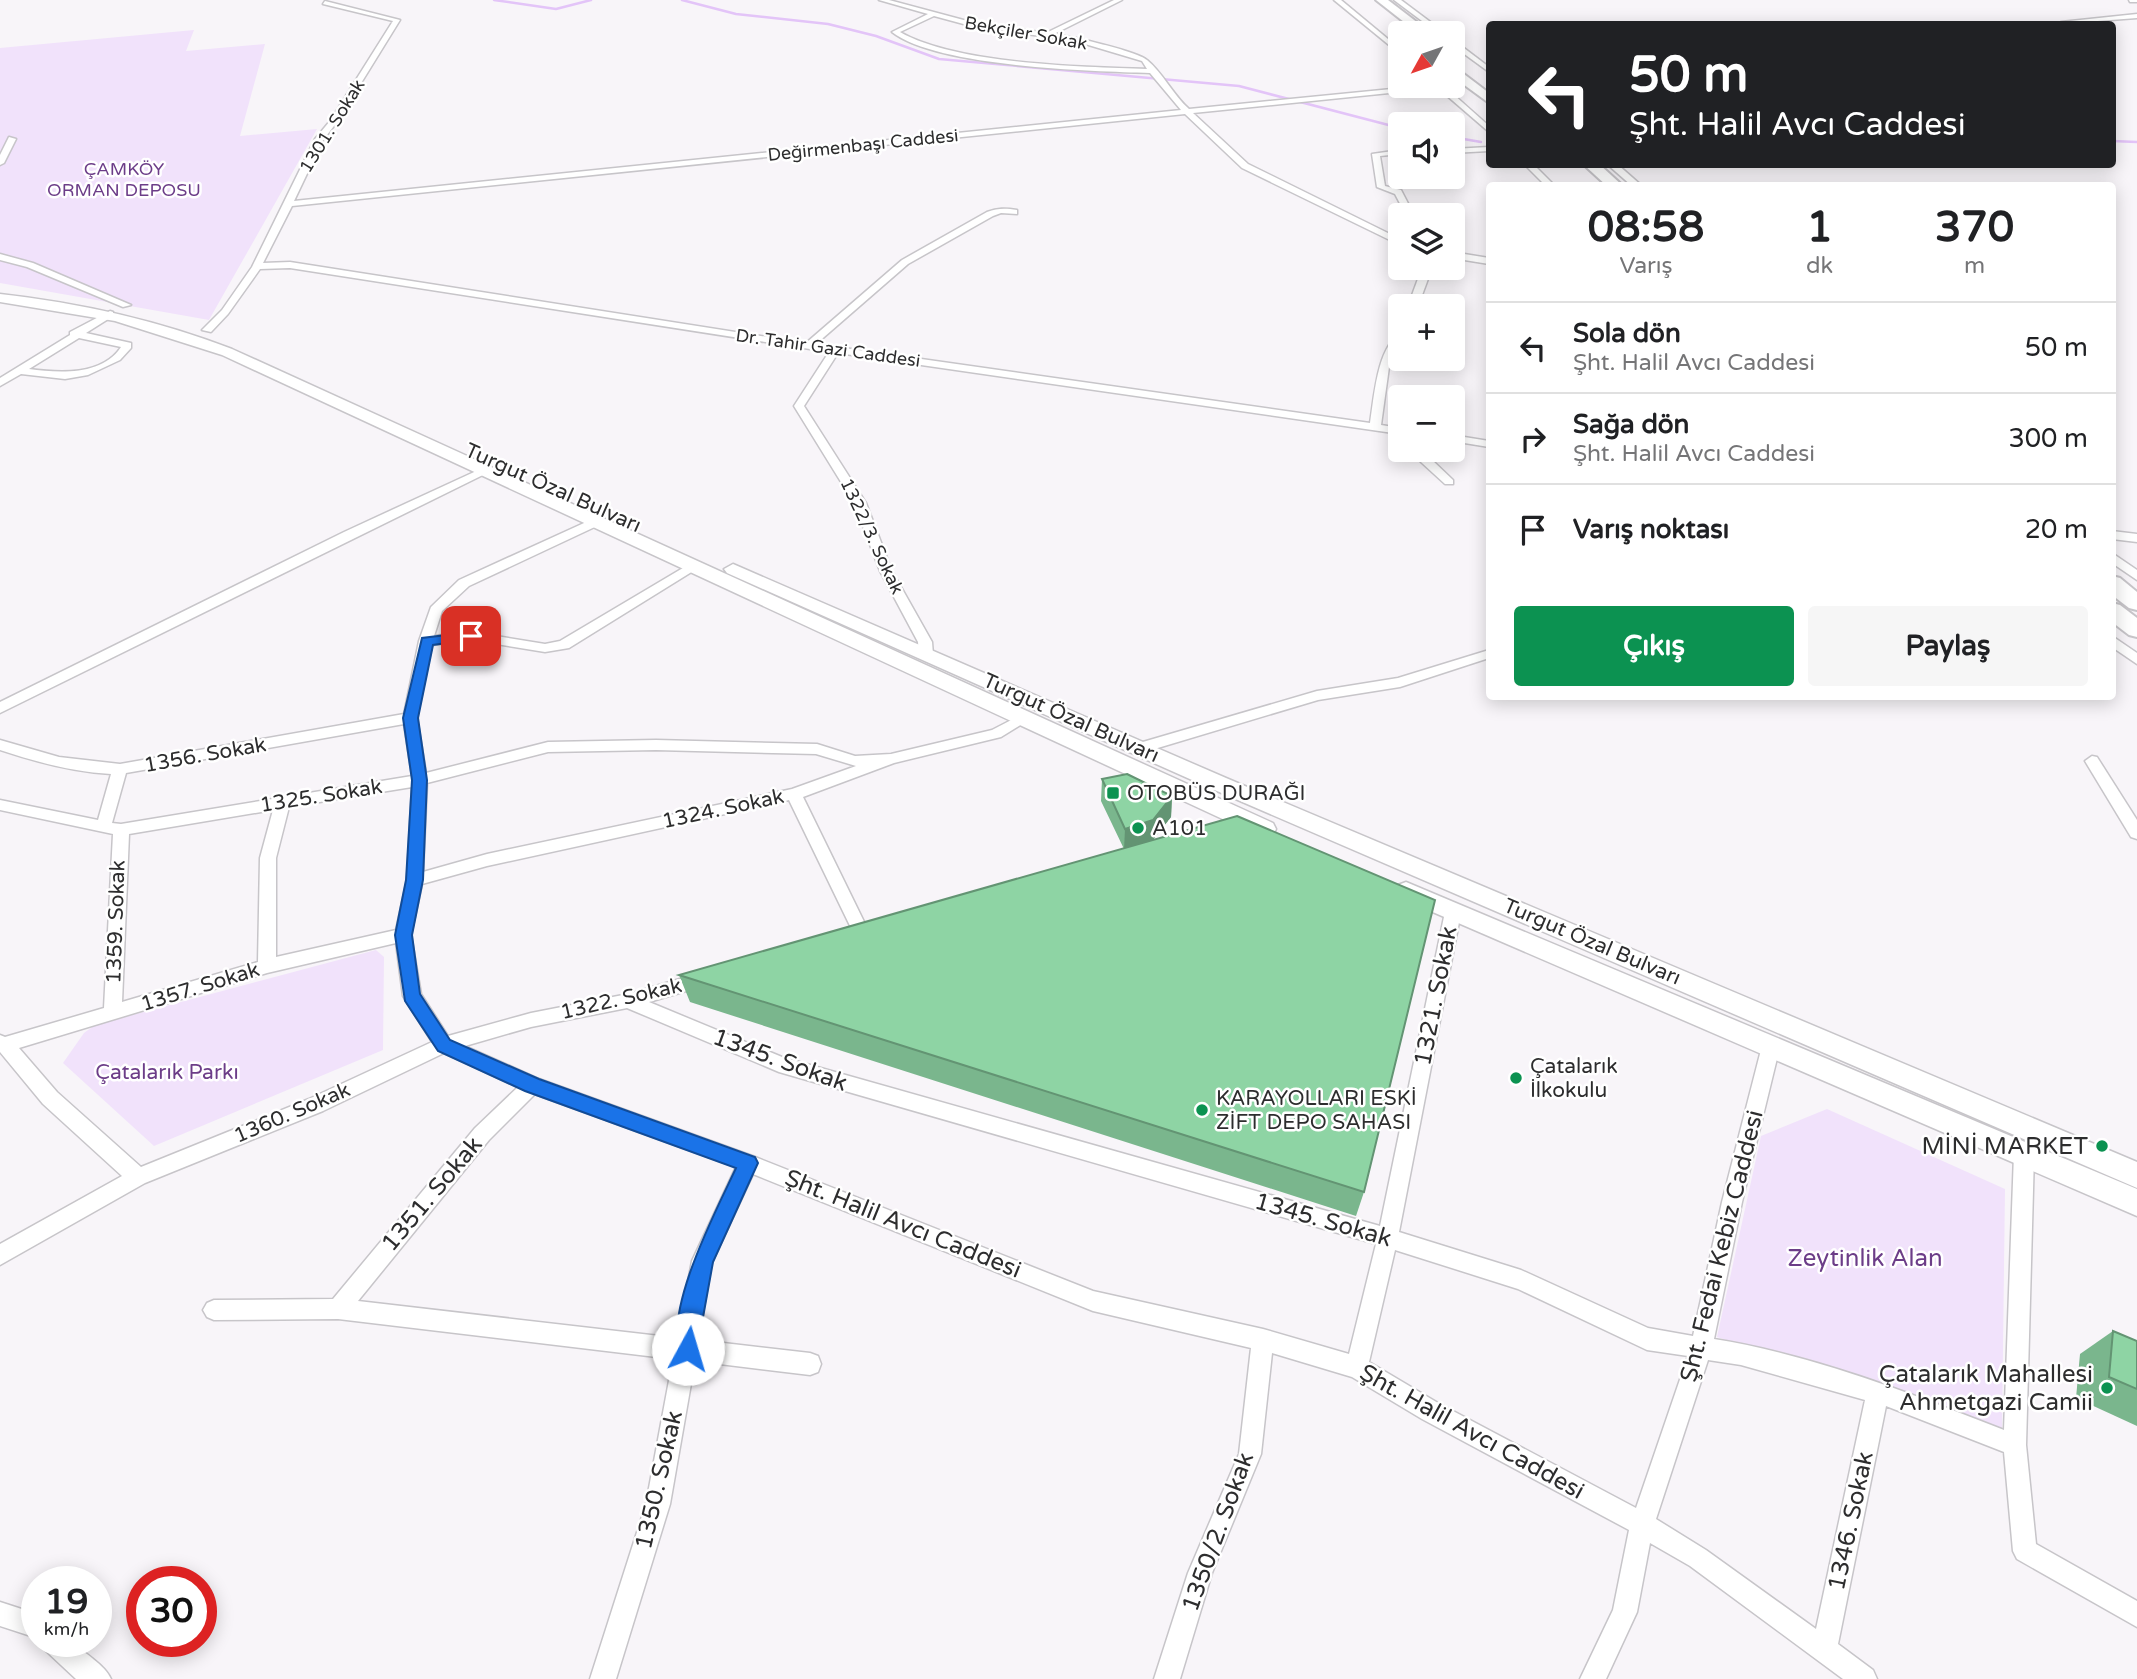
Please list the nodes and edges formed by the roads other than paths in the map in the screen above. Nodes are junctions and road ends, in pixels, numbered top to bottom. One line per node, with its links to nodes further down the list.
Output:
1 (882, 0): 7 (street, Bekçiler Sokak)
2 (1119, 0): 13 (street)
3 (1336, 0): 14 (street)
4 (1366, 0): 9 (highway)
5 (326, 3): 40 (street, 1301. Sokak)
6 (1390, 3): 10 (highway); 11 (street)
7 (931, 15): 13 (street, Bekçiler Sokak); 20 (street)
8 (2137, 16): 12 (street)
9 (1393, 21)
10 (1414, 21)
11 (1420, 21)
12 (2090, 21)
13 (1046, 35): 20 (street, Bekçiler Sokak)
14 (1388, 42)
15 (1465, 51): 17 (street)
16 (1486, 55): 17 (street)
17 (1472, 56): 19 (street)
18 (1465, 66): 22 (highway)
19 (1486, 68)
20 (1156, 77): 26 (street, Bekçiler Sokak)
21 (1465, 80): 24 (highway)
22 (1486, 83)
23 (1388, 91): 26 (street, Değirmenbaşı Caddesi)
24 (1486, 97)
25 (1453, 98): 27 (street)
26 (1190, 114): 40 (street, Değirmenbaşı Caddesi); 42 (street, Bekçiler Sokak)
27 (1486, 127)
28 (12, 139): 32 (street)
29 (1486, 149): 30 (street)
30 (1465, 150)
31 (1388, 153): 39 (street)
32 (0, 163)
33 (1532, 168): 36 (street)
34 (1584, 168): 37 (highway)
35 (1616, 168): 38 (street)
36 (1547, 182)
37 (1609, 182)
38 (1633, 182)
39 (1404, 203)
40 (286, 204): 46 (street, 1301. Sokak)
41 (1014, 212): 53 (street)
42 (1388, 236)
43 (0, 257): 49 (street)
44 (1465, 257): 45 (street)
45 (1486, 261)
46 (256, 266): 51 (street, 1301. Sokak); 53 (street, Dr. Tahir Gazi Caddesi)
47 (0, 282): 49 (main road, Turgut Özal Bulvarı)
48 (0, 298): 50 (main road)
49 (126, 304): 51 (main road, Turgut Özal Bulvarı)
50 (110, 314): 52 (street); 63 (main road)
51 (207, 330): 77 (main road, Turgut Özal Bulvarı)
52 (74, 334): 56 (street); 56 (street)
53 (808, 346): 54 (street, Dr. Tahir Gazi Caddesi)
54 (835, 350): 58 (street, Dr. Tahir Gazi Caddesi); 77 (street, 1322/3. Sokak)
55 (1388, 360): 58 (street)
56 (20, 371): 57 (street)
57 (0, 383)
58 (1375, 427): 59 (street, Dr. Tahir Gazi Caddesi)
59 (1388, 429)
60 (1465, 440): 61 (street)
61 (1486, 444)
62 (1427, 462): 64 (street)
63 (485, 470): 65 (main road); 81 (street)
64 (1449, 482)
65 (595, 522): 69 (main road); 75 (street)
66 (2116, 535): 67 (street)
67 (2137, 538)
68 (2116, 560): 70 (street)
69 (692, 568): 75 (street); 80 (main road)
70 (2137, 576)
71 (2116, 586): 72 (highway)
72 (2137, 603)
73 (2116, 613): 74 (highway)
74 (2137, 630)
75 (426, 641): 82 (street)
76 (2116, 643): 79 (street)
77 (926, 655): 80 (main road, Turgut Özal Bulvarı)
78 (1486, 655): 84 (street)
79 (2137, 660)
80 (1022, 707): 84 (main road, Turgut Özal Bulvarı); 85 (street, 1324. Sokak); 92 (main road)
81 (0, 708)
82 (410, 718): 87 (street, 1356. Sokak); 88 (street)
83 (0, 745): 87 (street, 1356. Sokak)
84 (1141, 748): 112 (main road, Turgut Özal Bulvarı)
85 (891, 759): 88 (street, 1325. Sokak); 89 (street, 1324. Sokak)
86 (2092, 761): 95 (street)
87 (120, 769): 93 (street, 1359. Sokak)
88 (420, 780): 90 (street, 1325. Sokak); 98 (street)
89 (794, 794): 98 (street, 1324. Sokak); 100 (street)
90 (283, 802): 93 (street, 1325. Sokak); 102 (street)
91 (0, 805): 93 (street, 1325. Sokak)
92 (1239, 818): 94 (street); 96 (main road)
93 (112, 827): 105 (street, 1359. Sokak)
94 (1215, 828)
95 (2137, 833)
96 (1314, 851)
97 (1377, 879): 99 (main road, Turgut Özal Bulvarı)
98 (415, 880): 101 (street)
99 (1452, 912): 108 (main road, Turgut Özal Bulvarı); 115 (street, 1321. Sokak)
100 (862, 934)
101 (403, 935): 102 (street, 1357. Sokak); 107 (street)
102 (267, 966): 105 (street, 1357. Sokak)
103 (719, 975): 104 (street, 1322. Sokak)
104 (628, 1000): 107 (street, 1322. Sokak); 115 (street, 1345. Sokak)
105 (113, 1014): 106 (street, 1357. Sokak)
106 (3, 1044): 113 (street)
107 (444, 1045): 109 (street, Şht. Halil Avcı Caddesi); 113 (street, 1360. Sokak)
108 (1771, 1046): 110 (main road, Turgut Özal Bulvarı); 120 (street, Şht. Fedai Kebiz Caddesi)
109 (532, 1085): 111 (street, Şht. Halil Avcı Caddesi); 117 (street, 1351. Sokak)
110 (2024, 1154): 114 (main road, Turgut Özal Bulvarı); 125 (street)
111 (748, 1163): 119 (street, Şht. Halil Avcı Caddesi); 121 (street, 1350. Sokak)
112 (2137, 1175)
113 (138, 1177): 116 (street, 1360. Sokak)
114 (2137, 1203)
115 (1388, 1238): 120 (street, 1345. Sokak); 123 (street, 1321. Sokak)
116 (0, 1255)
117 (338, 1309): 118 (street); 121 (street)
118 (214, 1310)
119 (1263, 1340): 123 (street, Şht. Halil Avcı Caddesi); 134 (street, 1350/2. Sokak)
120 (1702, 1346): 124 (street, 1345. Sokak); 126 (street, Şht. Fedai Kebiz Caddesi)
121 (688, 1349): 122 (street); 133 (street, 1350. Sokak)
122 (810, 1364)
123 (1357, 1367): 126 (street, Şht. Halil Avcı Caddesi)
124 (1878, 1392): 125 (street, 1345. Sokak); 130 (street, 1346. Sokak)
125 (2015, 1445): 128 (street)
126 (1642, 1524): 130 (street, Şht. Halil Avcı Caddesi); 135 (street, Şht. Fedai Kebiz Caddesi)
127 (0, 1614): 129 (street)
128 (2137, 1615)
129 (21, 1621)
130 (1824, 1650): 136 (street, Şht. Halil Avcı Caddesi)
131 (70, 1657): 132 (street)
132 (98, 1679)
133 (603, 1679)
134 (1167, 1679)
135 (1593, 1679)
136 (1864, 1679)

